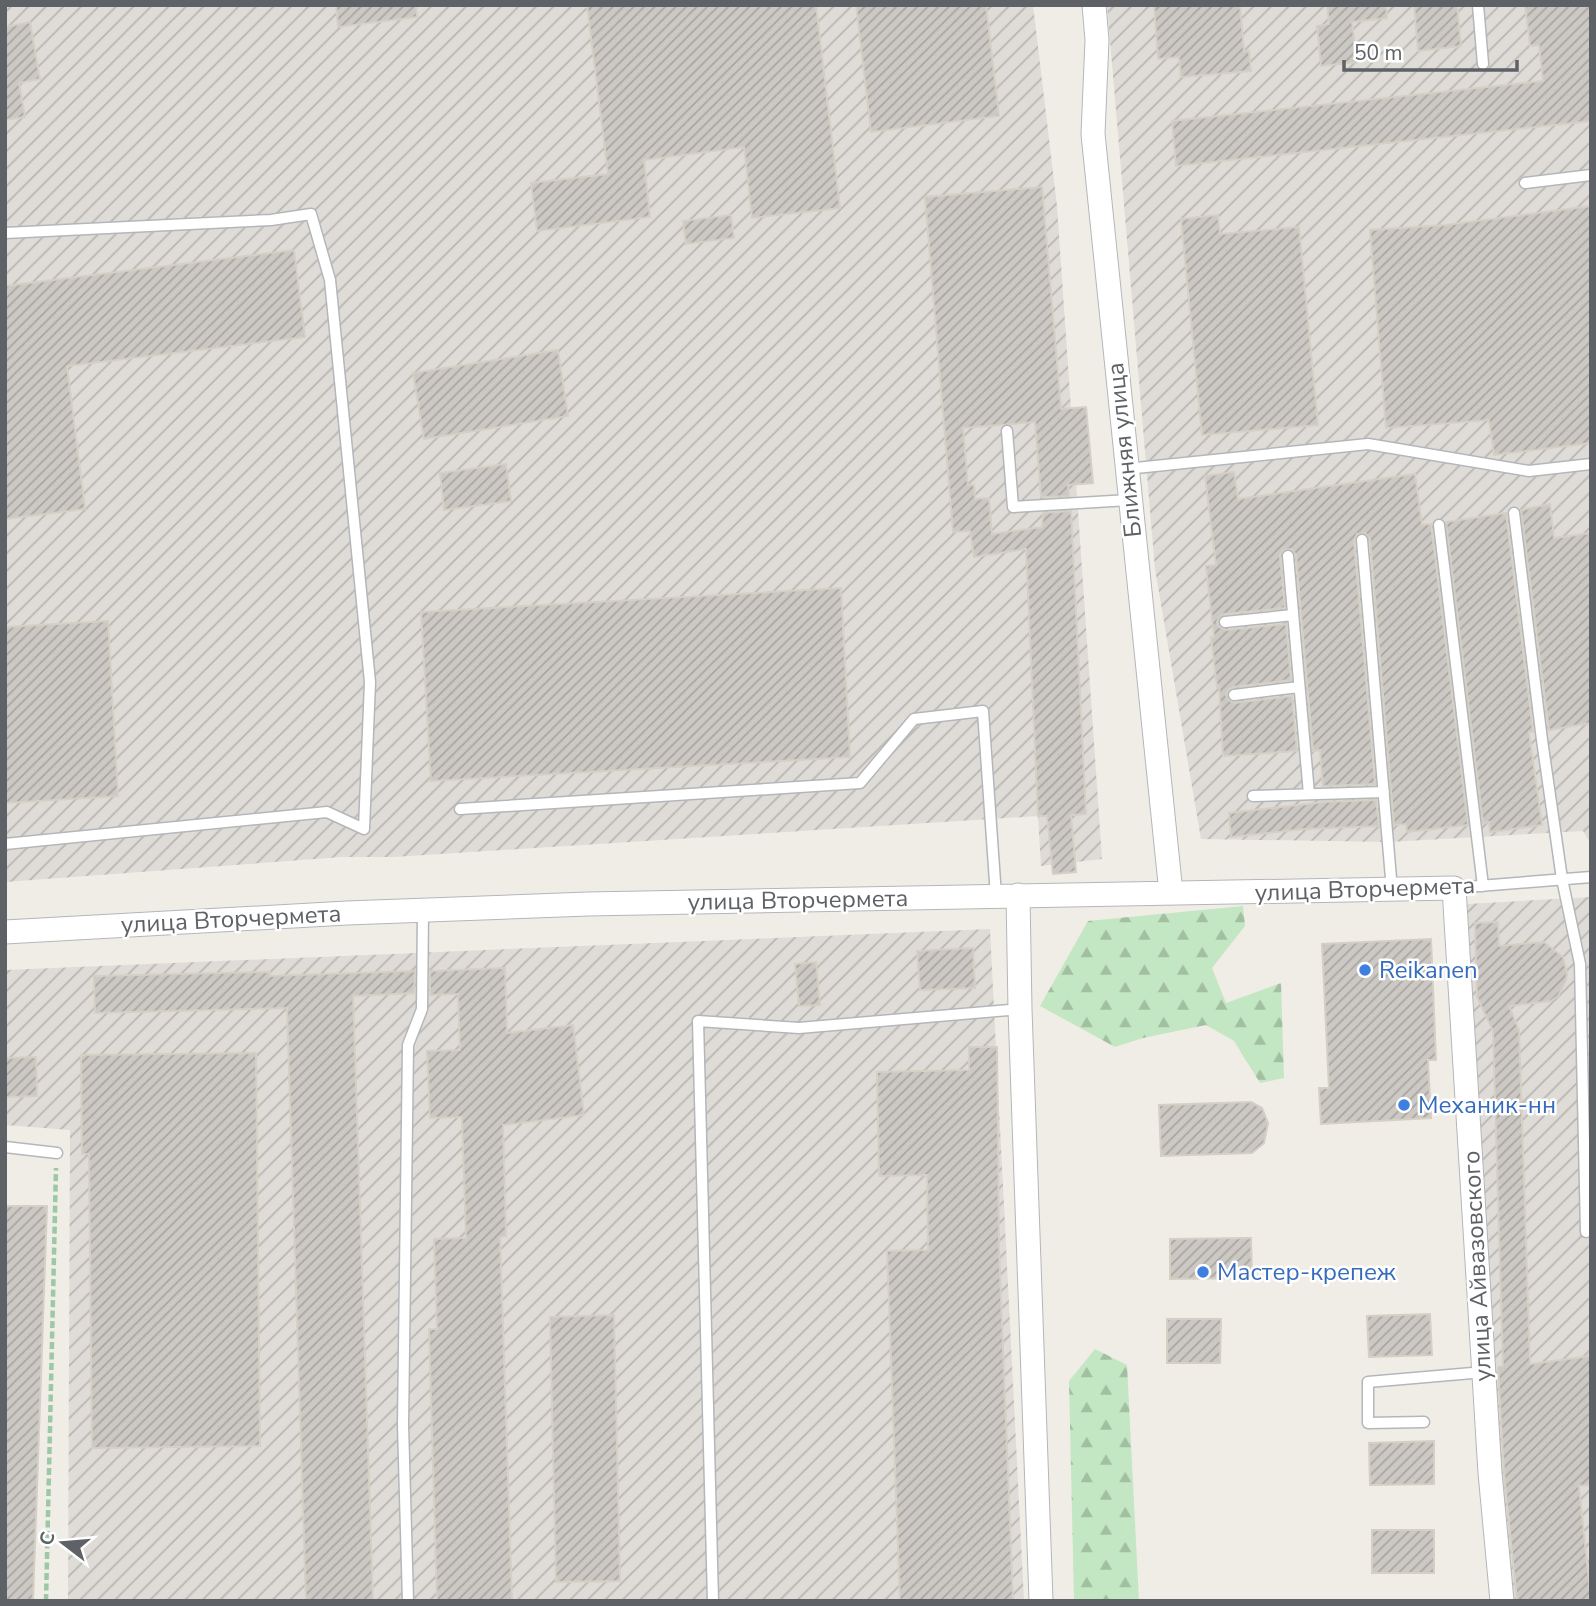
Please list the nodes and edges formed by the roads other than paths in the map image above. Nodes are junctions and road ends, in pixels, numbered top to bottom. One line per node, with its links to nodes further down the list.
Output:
1 (1094, 5): 9 (street, Ближняя улица)
2 (1478, 5): 3 (lane)
3 (1483, 64)
4 (1591, 175): 5 (lane)
5 (1525, 183)
6 (5, 233): 23 (lane)
7 (1007, 431): 10 (lane)
8 (1591, 464): 9 (lane)
9 (1126, 469): 10 (street, Ближняя улица)
10 (1129, 500): 29 (street, Ближняя улица)
11 (1514, 513): 25 (lane)
12 (1439, 525): 26 (lane)
13 (1362, 540): 19 (lane)
14 (1288, 556): 15 (lane)
15 (1293, 615): 16 (lane); 17 (lane)
16 (1225, 622)
17 (1299, 687): 18 (lane); 20 (lane)
18 (1234, 695)
19 (1384, 792): 20 (lane); 28 (lane)
20 (1309, 794): 21 (lane)
21 (1253, 796)
22 (460, 809): 30 (lane)
23 (5, 844)
24 (1591, 877): 25 (lane, улица Вторчермета)
25 (1562, 879): 26 (lane, улица Вторчермета); 36 (lane)
26 (1483, 886): 27 (lane, улица Вторчермета)
27 (1454, 888): 28 (street, улица Вторчермета); 37 (street, улица Айвазовского)
28 (1392, 890): 29 (street, улица Вторчермета)
29 (1171, 893): 30 (street, улица Вторчермета)
30 (1007, 896): 31 (street, улица Вторчермета); 33 (street)
31 (423, 911): 32 (street, улица Вторчермета); 39 (lane)
32 (5, 932)
33 (1020, 1009): 40 (lane); 41 (street)
34 (5, 1147): 35 (lane)
35 (57, 1153)
36 (1586, 1231)
37 (1484, 1372): 38 (lane); 42 (street, улица Айвазовского)
38 (1423, 1422)
39 (408, 1601)
40 (713, 1601)
41 (1041, 1601)
42 (1502, 1601)

